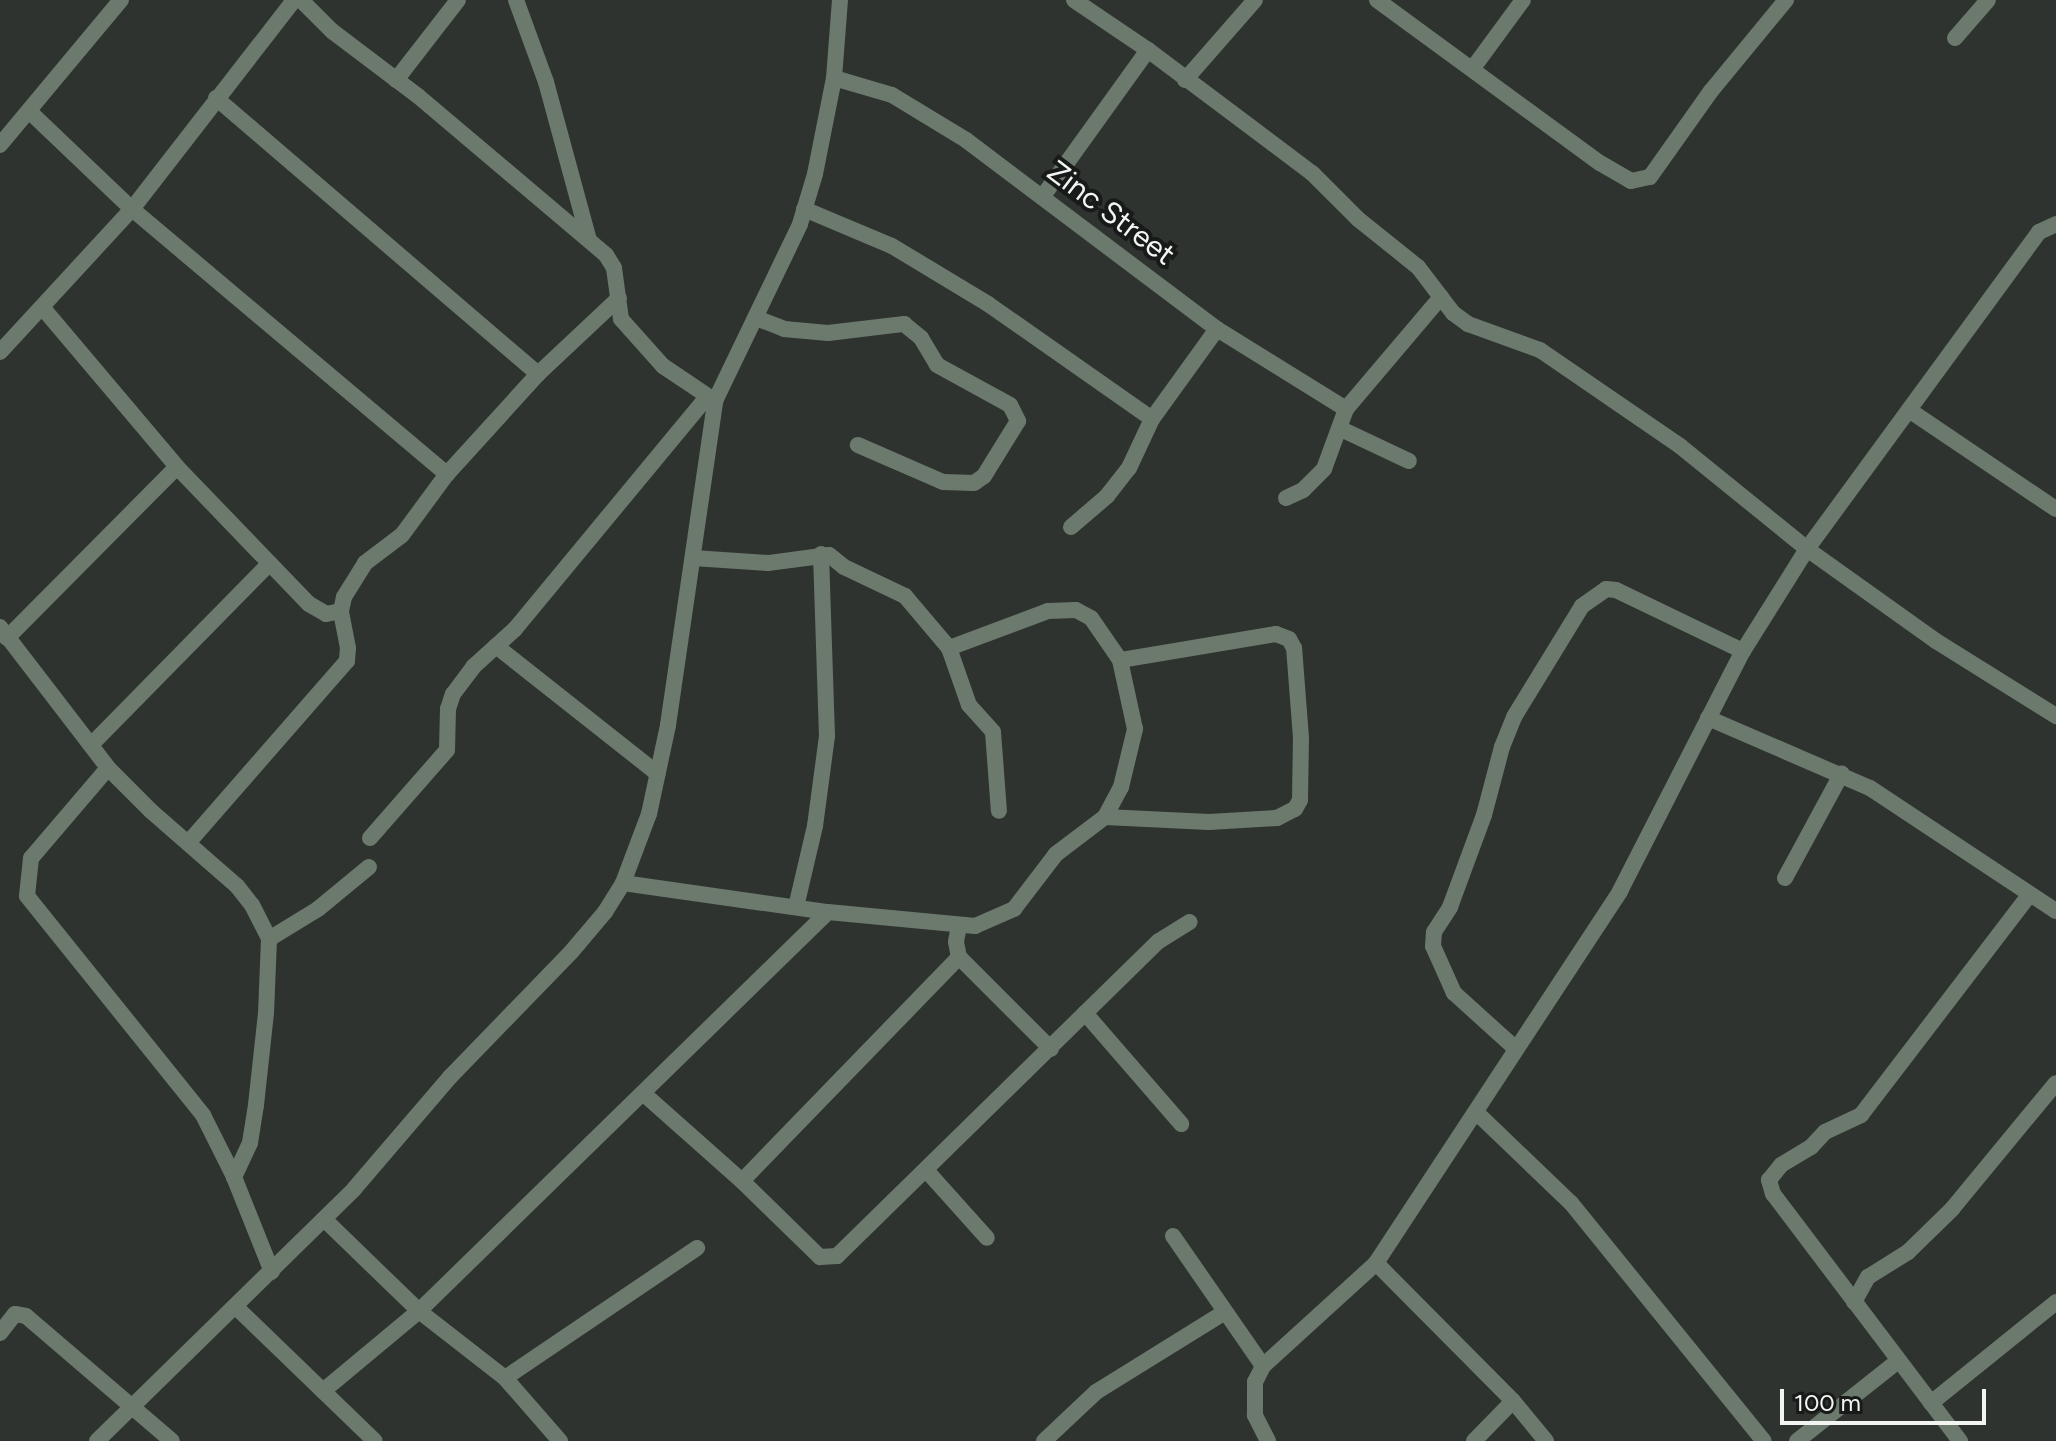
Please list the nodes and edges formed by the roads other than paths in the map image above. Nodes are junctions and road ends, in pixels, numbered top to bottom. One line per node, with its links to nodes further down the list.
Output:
1 (294, 0): 19 (street)
2 (301, 0): 17 (street)
3 (458, 0): 17 (street)
4 (516, 0): 26 (street)
5 (840, 0): 16 (street)
6 (1074, 0): 14 (street)
7 (1255, 0): 18 (street)
8 (1377, 0): 15 (street)
9 (1523, 0): 15 (street)
10 (1786, 0): 15 (street)
11 (1988, 0): 13 (street)
12 (112, 3): 20 (street)
13 (1955, 38)
14 (1148, 50): 18 (street); 22 (street)
15 (1473, 68)
16 (834, 78): 22 (street, Zinc Street); 24 (street)
17 (396, 80): 26 (street)
18 (1185, 80): 27 (street)
19 (216, 98): 23 (street); 33 (street)
20 (30, 112): 21 (street); 23 (street)
21 (0, 145)
22 (1043, 196): 31 (street, Zinc Street)
23 (132, 209): 29 (street); 42 (street)
24 (804, 209): 30 (street); 37 (street)
25 (2056, 224): 36 (street)
26 (589, 240): 28 (street)
27 (1441, 297): 35 (street); 46 (street)
28 (619, 298): 33 (street); 34 (street)
29 (42, 307): 32 (street); 41 (street)
30 (756, 318): 34 (street); 39 (street)
31 (1217, 329): 35 (street, Zinc Street); 37 (street)
32 (0, 352)
33 (538, 374): 42 (street)
34 (711, 399): 48 (street); 52 (street)
35 (1346, 409): 38 (street)
36 (1909, 410): 44 (street); 46 (street)
37 (1152, 419): 45 (street)
38 (1341, 429): 40 (street); 43 (street)
39 (858, 445)
40 (1409, 461)
41 (177, 467): 49 (street); 51 (street)
42 (447, 474): 50 (street)
43 (1286, 498)
44 (2056, 509)
45 (1071, 527)
46 (1807, 549): 54 (street); 56 (street)
47 (821, 554): 48 (street); 53 (street); 70 (street)
48 (693, 558): 61 (street)
49 (270, 563): 50 (street); 58 (street)
50 (341, 611): 65 (street)
51 (4, 632): 58 (street)
52 (496, 646): 61 (street); 64 (street)
53 (949, 648): 55 (street); 62 (street)
54 (1743, 651): 57 (street); 79 (street)
55 (1120, 660): 63 (street); 63 (street)
56 (2056, 716)
57 (1708, 718): 60 (street); 79 (street)
58 (91, 745): 59 (street)
59 (108, 768): 65 (street); 85 (street)
60 (1842, 773): 67 (street); 69 (street)
61 (658, 774): 68 (street)
62 (999, 811)
63 (1105, 817): 74 (street)
64 (370, 838)
65 (188, 843): 75 (street)
66 (369, 867): 75 (street)
67 (1785, 878)
68 (623, 883): 70 (street); 87 (street)
69 (2030, 894): 71 (street); 93 (street)
70 (796, 907): 72 (street)
71 (2056, 911)
72 (828, 912): 74 (street); 81 (street)
73 (1189, 922): 77 (street)
74 (959, 926): 76 (street)
75 (269, 939): 85 (street)
76 (959, 957): 78 (street); 86 (street)
77 (1085, 1013): 78 (street); 83 (street)
78 (1051, 1049): 84 (street)
79 (1516, 1049): 82 (street)
80 (2056, 1083): 93 (street)
81 (644, 1094): 86 (street); 96 (street)
82 (1477, 1113): 91 (street); 114 (street)
83 (1181, 1124)
84 (926, 1170): 86 (street); 89 (street)
85 (234, 1177): 92 (street)
86 (742, 1181)
87 (324, 1219): 92 (street); 96 (street)
88 (1173, 1236): 97 (street)
89 (987, 1238)
90 (697, 1248): 101 (street)
91 (1376, 1263): 100 (street); 103 (street)
92 (272, 1272): 95 (street)
93 (1854, 1302): 99 (street)
94 (2056, 1302): 104 (street)
95 (235, 1306): 102 (street); 105 (street)
96 (419, 1311): 101 (street); 102 (street)
97 (1225, 1312): 100 (street); 110 (street)
98 (0, 1333): 105 (street)
99 (1898, 1361): 104 (street); 115 (street)
100 (1263, 1366): 111 (street)
101 (505, 1378): 109 (street)
102 (323, 1391): 108 (street)
103 (1513, 1401): 112 (street); 113 (street)
104 (1931, 1403): 116 (street)
105 (132, 1407): 106 (street); 107 (street)
106 (97, 1441)
107 (172, 1441)
108 (375, 1441)
109 (560, 1441)
110 (1044, 1441)
111 (1268, 1441)
112 (1474, 1441)
113 (1546, 1441)
114 (1764, 1441)
115 (1797, 1441)
116 (1960, 1441)

